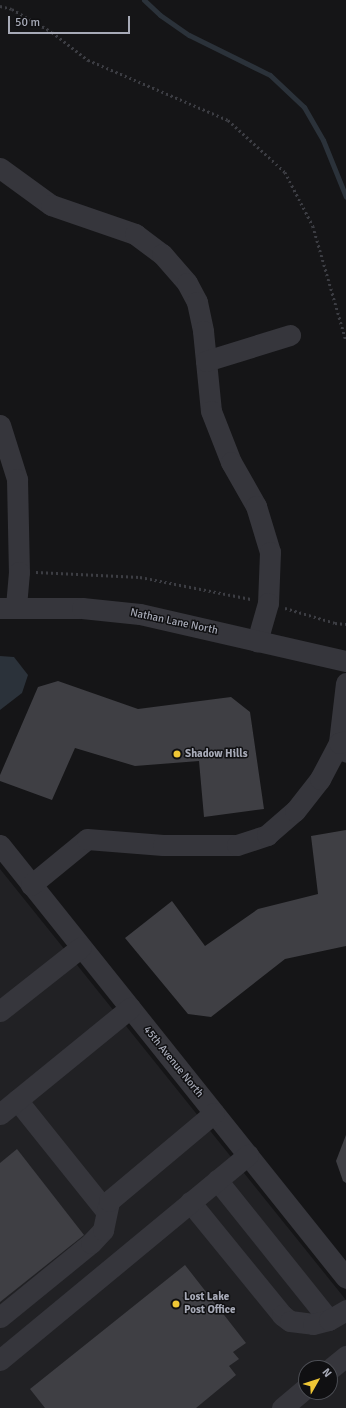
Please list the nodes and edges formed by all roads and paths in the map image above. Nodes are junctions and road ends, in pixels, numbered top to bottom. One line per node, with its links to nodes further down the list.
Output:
1 (0, 6): 4 (path)
2 (0, 168): 5 (street)
3 (290, 335): 5 (street)
4 (346, 340)
5 (206, 361): 8 (street)
6 (0, 425): 7 (street)
7 (19, 572): 8 (path); 9 (street)
8 (268, 603): 10 (path); 11 (street)
9 (8, 607): 11 (street, Nathan Lane North)
10 (346, 624)
11 (257, 641): 12 (street, Nathan Lane North)
12 (346, 661)
13 (346, 683): 14 (street)
14 (344, 745): 16 (street)
15 (0, 845): 16 (street, 45th Avenue North)
16 (31, 885): 17 (street, 45th Avenue North)
17 (81, 947): 18 (street, 45th Avenue North); 19 (street)
18 (130, 1008): 20 (street); 21 (street, 45th Avenue North)
19 (0, 1011)
20 (17, 1100): 22 (street); 26 (street)
21 (214, 1113): 23 (street, 45th Avenue North); 26 (street)
22 (0, 1114)
23 (248, 1155): 24 (street); 27 (street, 45th Avenue North)
24 (217, 1180): 25 (street); 28 (street)
25 (190, 1202): 28 (street); 31 (street)
26 (105, 1210): 29 (street)
27 (346, 1278)
28 (338, 1315)
29 (0, 1317)
30 (346, 1356): 32 (street)
31 (0, 1360)
32 (338, 1362)
33 (298, 1395): 34 (street)
34 (282, 1408)

